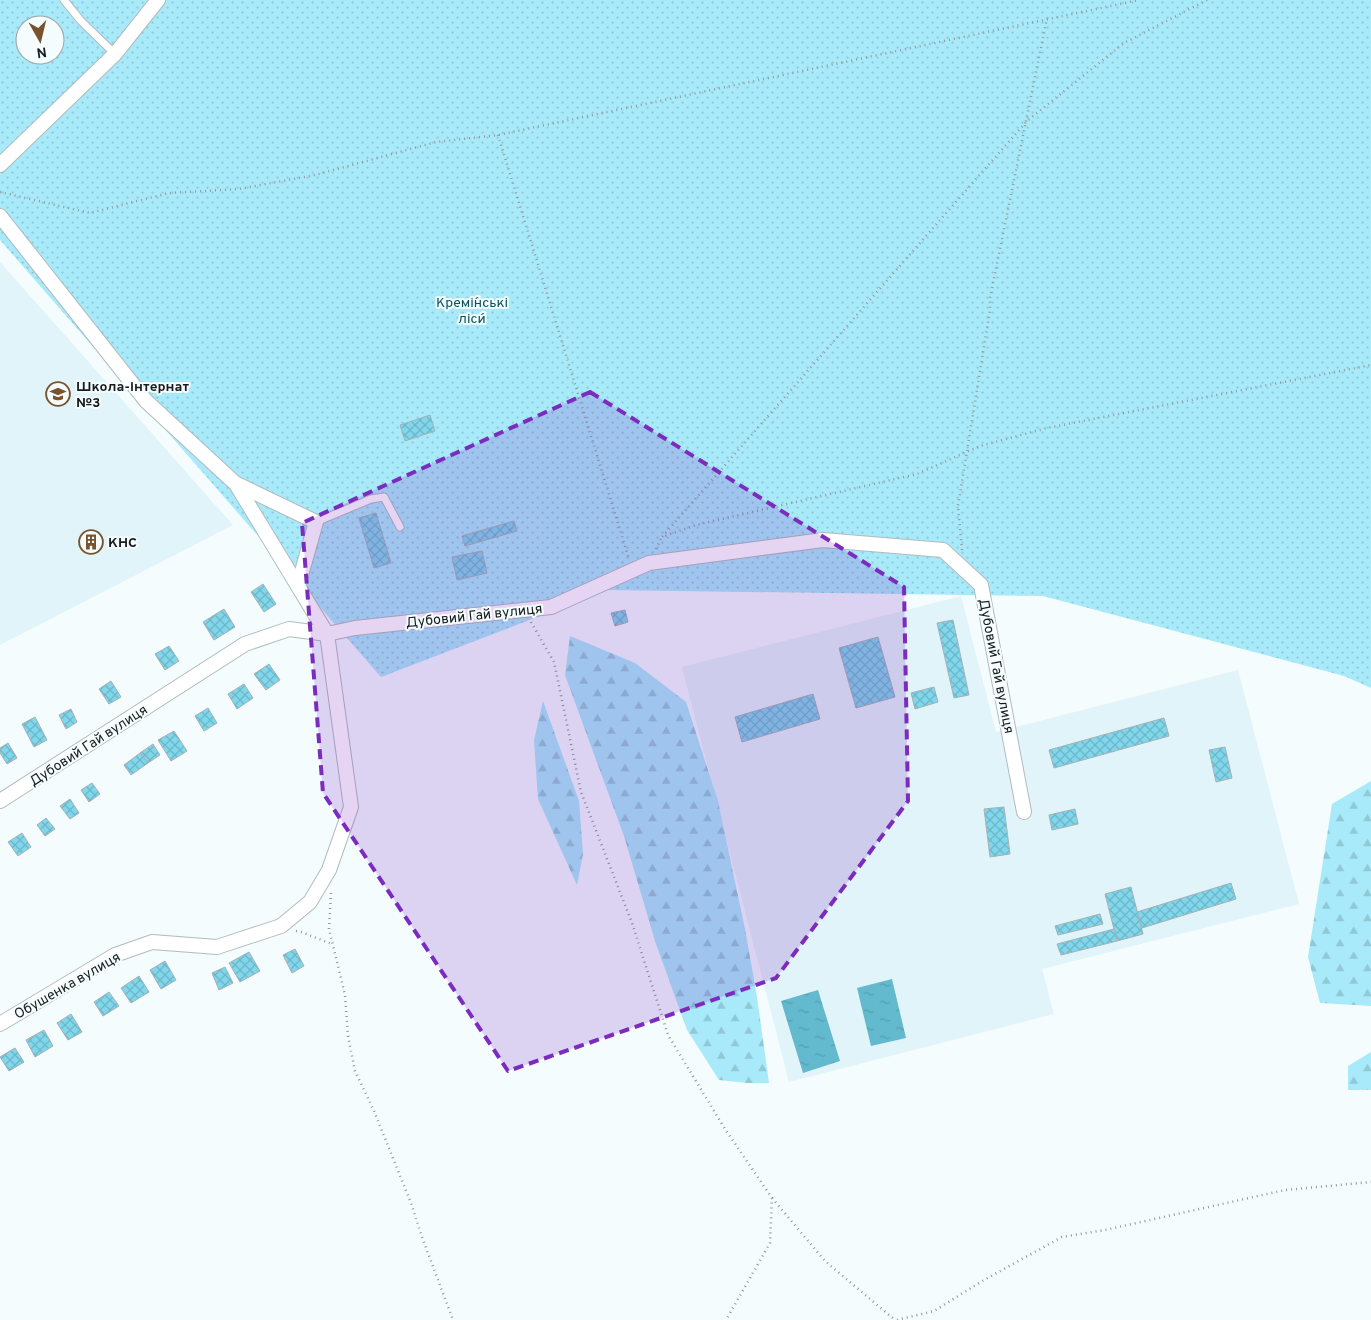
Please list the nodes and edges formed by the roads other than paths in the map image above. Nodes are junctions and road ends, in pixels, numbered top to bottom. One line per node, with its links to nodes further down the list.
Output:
1 (64, 0): 3 (lane)
2 (158, 0): 3 (street)
3 (114, 54): 4 (street)
4 (0, 165)
5 (0, 216): 6 (street)
6 (236, 484): 7 (street); 9 (street)
7 (316, 522): 8 (lane); 9 (street)
8 (400, 527)
9 (298, 586): 10 (street)
10 (327, 634): 11 (street, Дубовий Гай вулиця); 12 (street, Дубовий Гай вулиця); 13 (street, Обушенка вулиця)
11 (0, 801)
12 (1024, 812)
13 (0, 1024)

